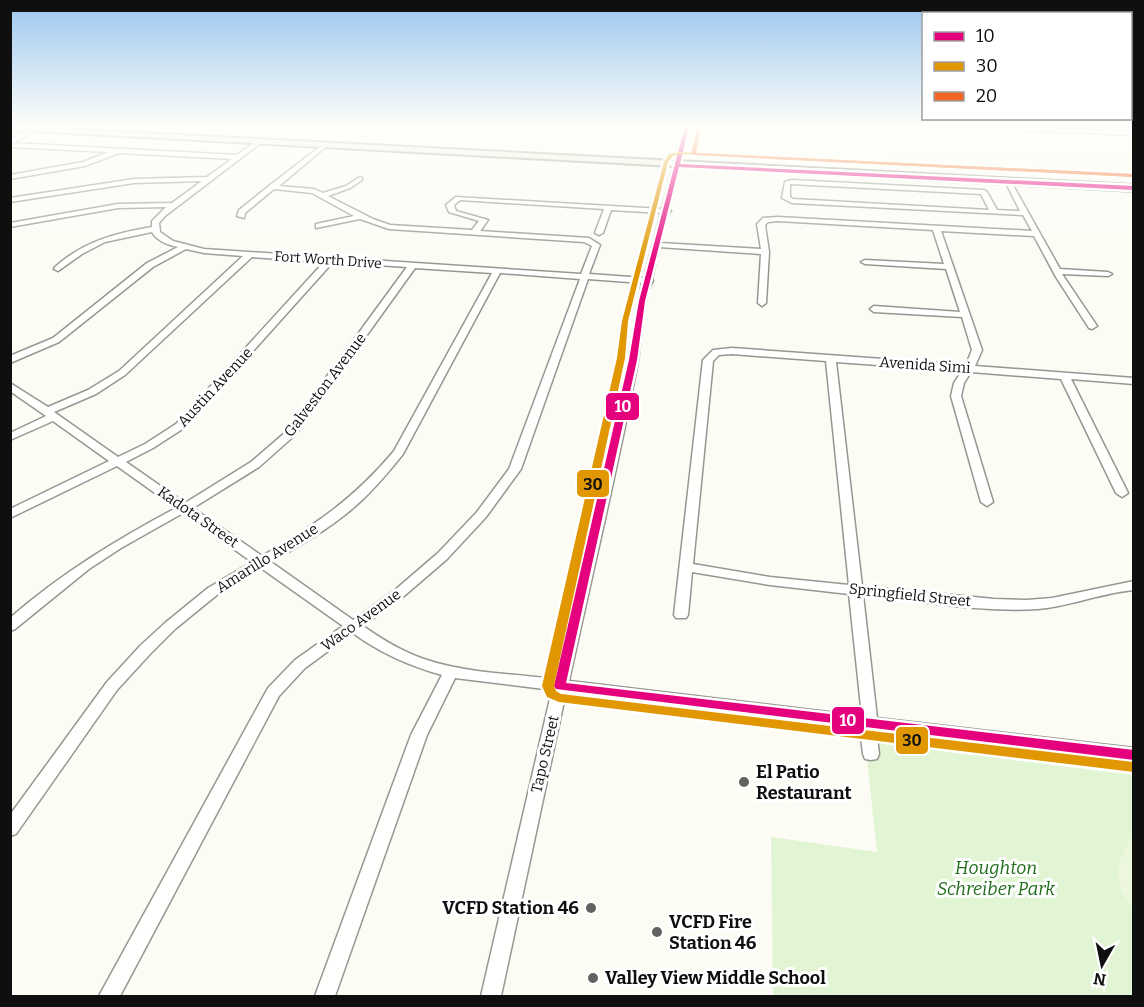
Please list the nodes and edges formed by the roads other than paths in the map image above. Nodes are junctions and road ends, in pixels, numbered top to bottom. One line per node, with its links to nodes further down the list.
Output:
1 (33, 173): 7 (street)
2 (216, 173): 8 (street)
3 (289, 173): 11 (street)
4 (676, 173): 18 (street, Tapo Street)
5 (843, 173): 6 (main road)
6 (885, 175): 10 (main road); 12 (street)
7 (10, 177)
8 (208, 179): 15 (street); 16 (street)
9 (360, 179): 14 (street)
10 (1008, 181): 13 (main road); 20 (street)
11 (271, 187): 14 (street); 21 (street)
12 (888, 187): 19 (street); 19 (street)
13 (1134, 188)
14 (324, 195): 22 (street)
15 (10, 200)
16 (174, 205): 23 (street); 26 (street)
17 (608, 208): 18 (street); 27 (street); 29 (street, Waco Avenue)
18 (667, 211): 30 (street, Tapo Street)
19 (994, 212): 20 (street)
20 (1024, 213): 28 (street)
21 (241, 216)
22 (362, 216): 24 (street); 27 (street)
23 (10, 225)
24 (319, 226)
25 (936, 228): 28 (street); 32 (street); 37 (street)
26 (154, 229): 31 (street, Fort Worth Drive); 38 (street)
27 (474, 233): 29 (street)
28 (1037, 234): 40 (street)
29 (596, 238): 42 (street, Waco Avenue)
30 (658, 245): 32 (street); 43 (street, Tapo Street)
31 (183, 248): 33 (street, Fort Worth Drive); 49 (street)
32 (765, 252): 44 (street)
33 (249, 255): 34 (street, Fort Worth Drive); 54 (street)
34 (330, 260): 36 (street, Fort Worth Drive); 56 (street, Austin Avenue)
35 (865, 262): 37 (street)
36 (413, 266): 39 (street, Fort Worth Drive); 59 (street, Galveston Avenue)
37 (948, 267): 46 (street)
38 (58, 269)
39 (498, 271): 42 (street, Fort Worth Drive); 61 (street, Amarillo Avenue)
40 (1058, 271): 41 (street); 47 (street)
41 (1108, 274)
42 (585, 276): 43 (street, Fort Worth Drive); 67 (street, Waco Avenue)
43 (649, 281): 69 (street, Tapo Street)
44 (762, 303)
45 (874, 309): 46 (street)
46 (966, 315): 50 (street)
47 (1092, 326)
48 (831, 358): 50 (street, Avenida Simi); 62 (street, Avenida Simi); 64 (street)
49 (10, 360)
50 (970, 368): 51 (street, Avenida Simi); 58 (street)
51 (1064, 375): 52 (street, Avenida Simi); 57 (street)
52 (1134, 381)
53 (10, 386): 54 (street, Kadota Street)
54 (51, 414): 55 (street); 56 (street, Kadota Street)
55 (10, 437)
56 (118, 460): 59 (street, Kadota Street); 60 (street, Austin Avenue)
57 (1122, 493)
58 (987, 502)
59 (184, 508): 61 (street, Kadota Street); 66 (street, Galveston Avenue)
60 (10, 514)
61 (262, 562): 67 (street, Kadota Street); 73 (street, Amarillo Avenue)
62 (686, 567): 64 (street, Springfield Street); 65 (street)
63 (1134, 585): 64 (street, Springfield Street)
64 (856, 590): 70 (street)
65 (681, 615)
66 (10, 626)
67 (354, 626): 68 (street, Kadota Street); 74 (street, Waco Avenue)
68 (451, 672): 69 (street, Kadota Street); 75 (street)
69 (560, 686): 70 (street, Kadota Street); 76 (street, Tapo Street)
70 (869, 723): 71 (street); 72 (street, Kadota Street)
71 (871, 754)
72 (1134, 755)
73 (10, 829)
74 (109, 996)
75 (325, 996)
76 (491, 996)

